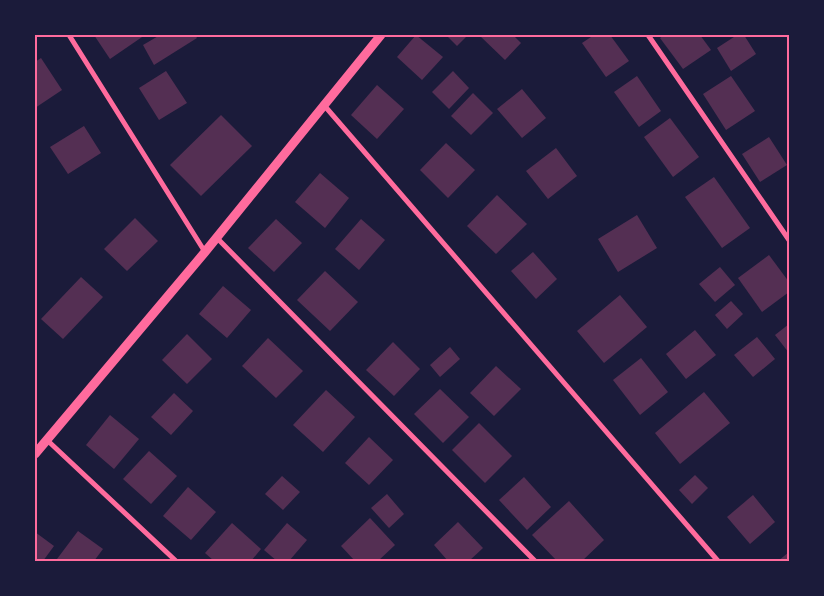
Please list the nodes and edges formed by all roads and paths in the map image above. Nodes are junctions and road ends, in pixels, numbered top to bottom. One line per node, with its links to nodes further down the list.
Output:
1 (69, 35): 7 (street)
2 (381, 35): 4 (street)
3 (648, 35): 6 (street)
4 (323, 104): 5 (street); 12 (street)
5 (216, 237): 7 (street); 11 (street)
6 (789, 240)
7 (205, 252): 8 (street)
8 (47, 440): 9 (street); 10 (street)
9 (35, 454)
10 (176, 561)
11 (535, 561)
12 (718, 561)

